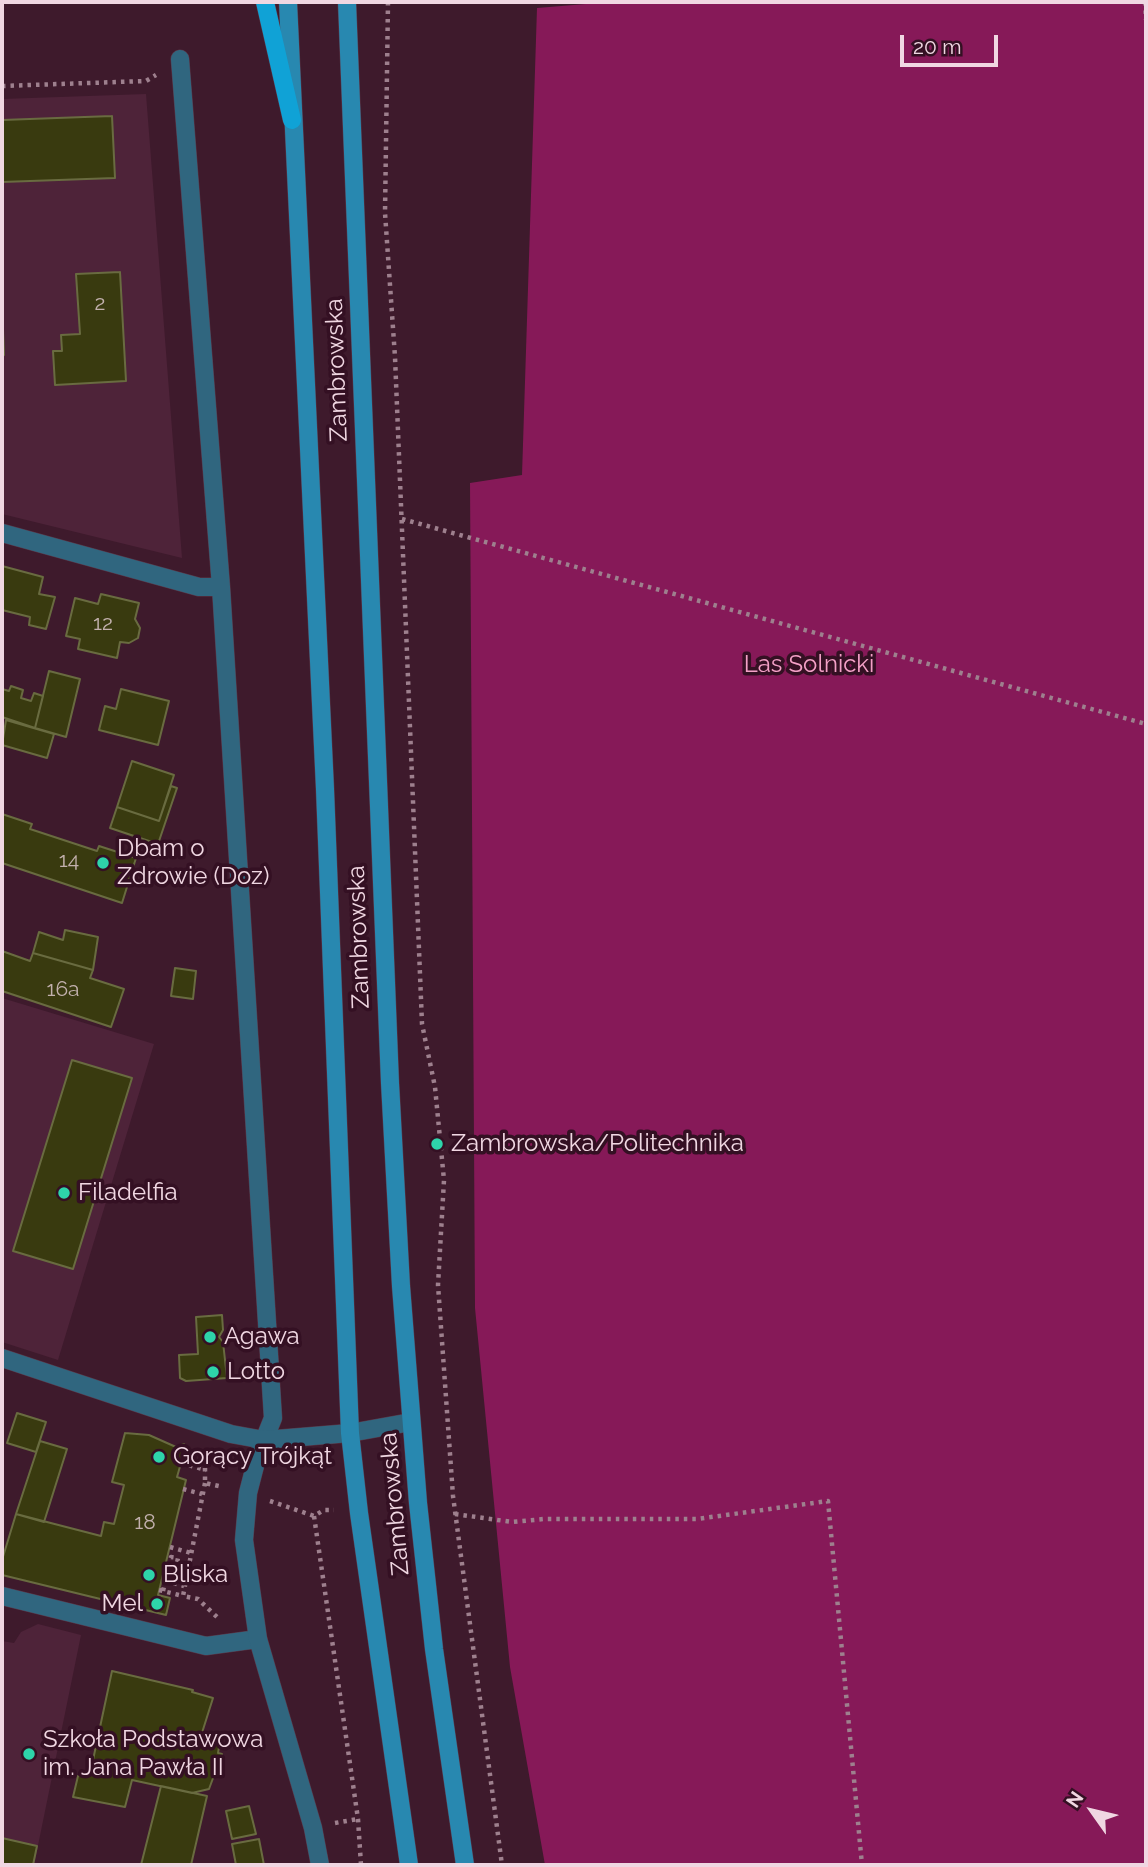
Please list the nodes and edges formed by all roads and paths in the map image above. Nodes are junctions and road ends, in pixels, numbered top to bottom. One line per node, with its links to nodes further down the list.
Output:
1 (265, 2): 9 (main road)
2 (347, 2): 15 (main road, Zambrowska)
3 (388, 2): 10 (path)
4 (1145, 2): 6 (path)
5 (288, 8): 9 (main road, Zambrowska)
6 (1146, 20)
7 (180, 59): 8 (path); 12 (street)
8 (2, 86)
9 (292, 120): 16 (main road, Zambrowska)
10 (402, 519): 13 (path); 26 (path)
11 (2, 533): 12 (street)
12 (221, 587): 17 (street)
13 (1146, 724)
14 (2, 1358): 17 (street)
15 (411, 1422): 16 (street); 39 (main road, Zambrowska)
16 (350, 1433): 17 (street); 38 (main road, Zambrowska)
17 (264, 1440): 33 (street)
18 (204, 1442): 20 (path)
19 (181, 1463): 20 (path)
20 (206, 1470): 21 (path)
21 (205, 1483): 23 (path); 24 (path)
22 (183, 1489): 24 (path)
23 (234, 1489)
24 (202, 1494): 28 (path)
25 (263, 1499): 34 (path)
26 (455, 1514): 40 (path); 41 (path)
27 (170, 1547): 28 (path)
28 (191, 1552): 29 (path)
29 (184, 1586): 31 (path); 31 (path)
30 (2, 1596): 33 (street)
31 (183, 1596): 32 (path)
32 (198, 1600)
33 (258, 1639): 36 (street)
34 (358, 1819): 35 (path); 37 (path)
35 (328, 1825)
36 (320, 1865)
37 (361, 1865)
38 (408, 1865)
39 (466, 1865)
40 (502, 1865)
41 (862, 1865)

